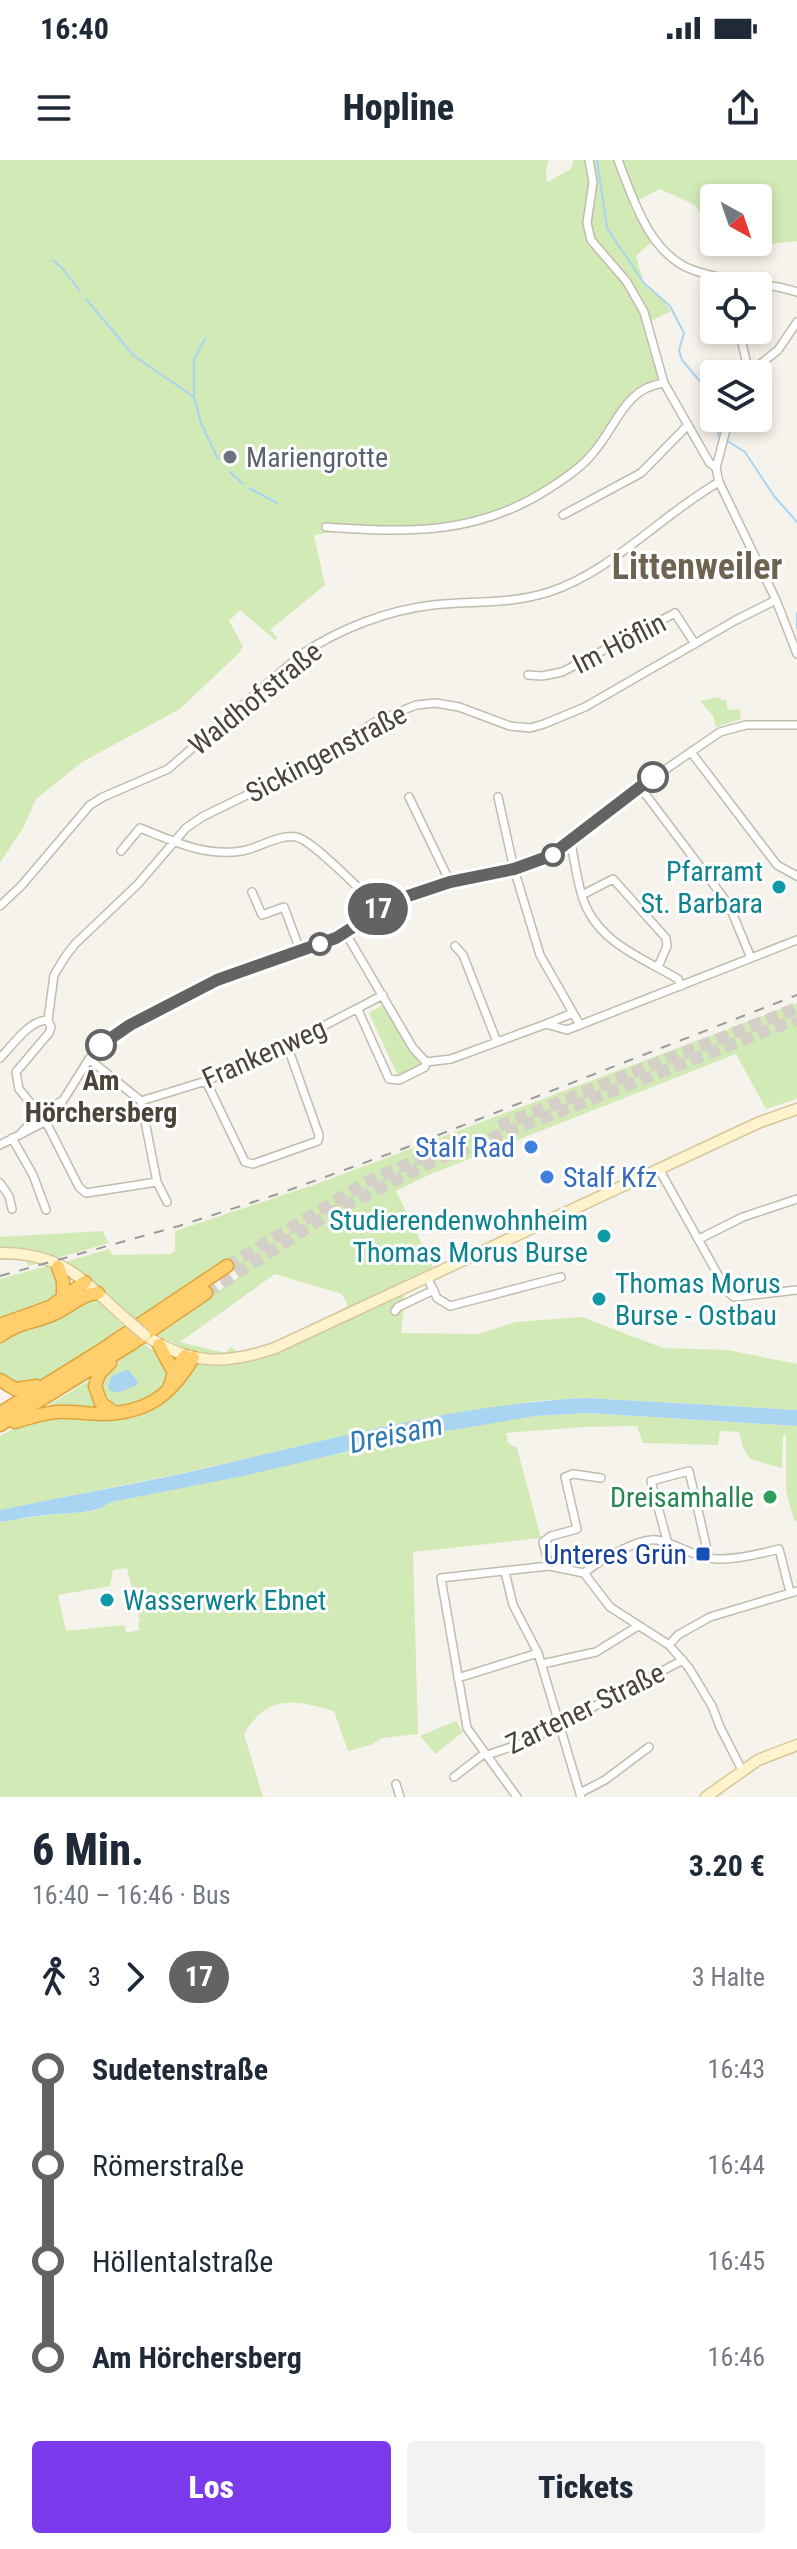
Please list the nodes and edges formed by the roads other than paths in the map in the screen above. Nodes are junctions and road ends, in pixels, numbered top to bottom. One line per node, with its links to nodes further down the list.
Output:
1 (589, 160): 6 (street)
2 (618, 160): 3 (street)
3 (797, 292)
4 (797, 322): 5 (street)
5 (766, 360)
6 (664, 383): 7 (street); 12 (street)
7 (688, 425): 9 (street); 11 (street)
8 (725, 432): 9 (street)
9 (716, 468): 10 (street)
10 (719, 482): 13 (street); 30 (street, Waldhofstraße)
11 (563, 515)
12 (326, 527)
13 (776, 600): 14 (street, Sickingenstraße); 15 (street)
14 (695, 644): 16 (street, Im Höflin); 22 (street, Sickingenstraße)
15 (797, 654)
16 (528, 675)
17 (797, 725): 18 (street)
18 (691, 752): 19 (street); 26 (street)
19 (640, 787): 23 (street); 36 (street)
20 (409, 797): 27 (street)
21 (498, 797): 25 (street)
22 (173, 841): 24 (street); 31 (street); 42 (street, Sickingenstraße)
23 (571, 842): 25 (street); 29 (street)
24 (121, 851)
25 (514, 869): 27 (street); 41 (street)
26 (797, 876)
27 (450, 882): 31 (street)
28 (252, 892): 35 (street)
29 (582, 895): 37 (street); 37 (street)
30 (0, 906)
31 (378, 909): 32 (street)
32 (345, 932): 35 (street); 39 (street)
33 (797, 940): 36 (street)
34 (455, 946): 45 (street)
35 (300, 950): 48 (street)
36 (751, 958): 38 (street)
37 (658, 967): 38 (street)
38 (681, 986): 44 (street)
39 (383, 995): 40 (street, Frankenweg); 49 (street)
40 (358, 1010): 46 (street, Frankenweg); 49 (street, Frankenweg)
41 (573, 1013): 43 (street); 44 (street)
42 (48, 1020): 47 (street); 53 (street)
43 (546, 1024): 44 (street); 45 (street)
44 (580, 1025)
45 (497, 1042): 49 (street)
46 (287, 1045): 50 (street, Frankenweg); 50 (street)
47 (0, 1058)
48 (89, 1059): 51 (street); 53 (street)
49 (426, 1064)
50 (206, 1081): 51 (street, Frankenweg)
51 (141, 1101): 57 (street)
52 (797, 1109): 56 (street)
53 (43, 1119): 54 (street); 57 (street)
54 (12, 1138): 55 (street); 62 (street)
55 (0, 1145)
56 (659, 1169): 63 (street); 67 (street)
57 (157, 1182): 60 (street)
58 (0, 1183): 61 (street)
59 (797, 1199): 63 (street)
60 (167, 1202)
61 (12, 1209)
62 (46, 1210)
63 (699, 1239): 71 (street)
64 (0, 1253): 65 (street)
65 (56, 1265): 69 (street); 74 (highway)
66 (227, 1266): 82 (highway)
67 (427, 1277): 70 (street); 80 (street)
68 (561, 1277): 70 (street)
69 (85, 1282): 72 (street); 74 (highway)
70 (434, 1290): 75 (street)
71 (797, 1290)
72 (98, 1293): 74 (highway); 79 (street, bridge)
73 (206, 1293): 78 (highway)
74 (68, 1301): 76 (highway); 77 (highway)
75 (395, 1311)
76 (0, 1325)
77 (0, 1336)
78 (131, 1344): 86 (highway); 87 (highway)
79 (159, 1345): 80 (street); 81 (highway)
80 (189, 1357): 81 (highway); 84 (highway)
81 (174, 1373): 84 (highway)
82 (62, 1375): 83 (highway); 85 (highway)
83 (0, 1380)
84 (169, 1390): 86 (highway)
85 (0, 1413)
86 (115, 1413): 87 (highway)
87 (0, 1426)
88 (601, 1478): 91 (street)
89 (668, 1544): 90 (street); 90 (street); 93 (street)
90 (709, 1558): 94 (street)
91 (549, 1566): 92 (street); 93 (street)
92 (505, 1572): 97 (street); 100 (street)
93 (584, 1573): 95 (street)
94 (793, 1592): 96 (street)
95 (638, 1626): 96 (street); 99 (street)
96 (669, 1645): 98 (street)
97 (538, 1653): 99 (street); 100 (street)
98 (683, 1660): 101 (street, Zartener Straße); 105 (street)
99 (542, 1664): 101 (street)
100 (458, 1678): 104 (street)
101 (560, 1726): 104 (street, Zartener Straße); 108 (street)
102 (797, 1745): 105 (street)
103 (649, 1747): 108 (street)
104 (486, 1754): 106 (street, Zartener Straße); 110 (street)
105 (742, 1770): 111 (street)
106 (454, 1777)
107 (396, 1784): 109 (street)
108 (581, 1795)
109 (400, 1797)
110 (517, 1797)
111 (706, 1797)

